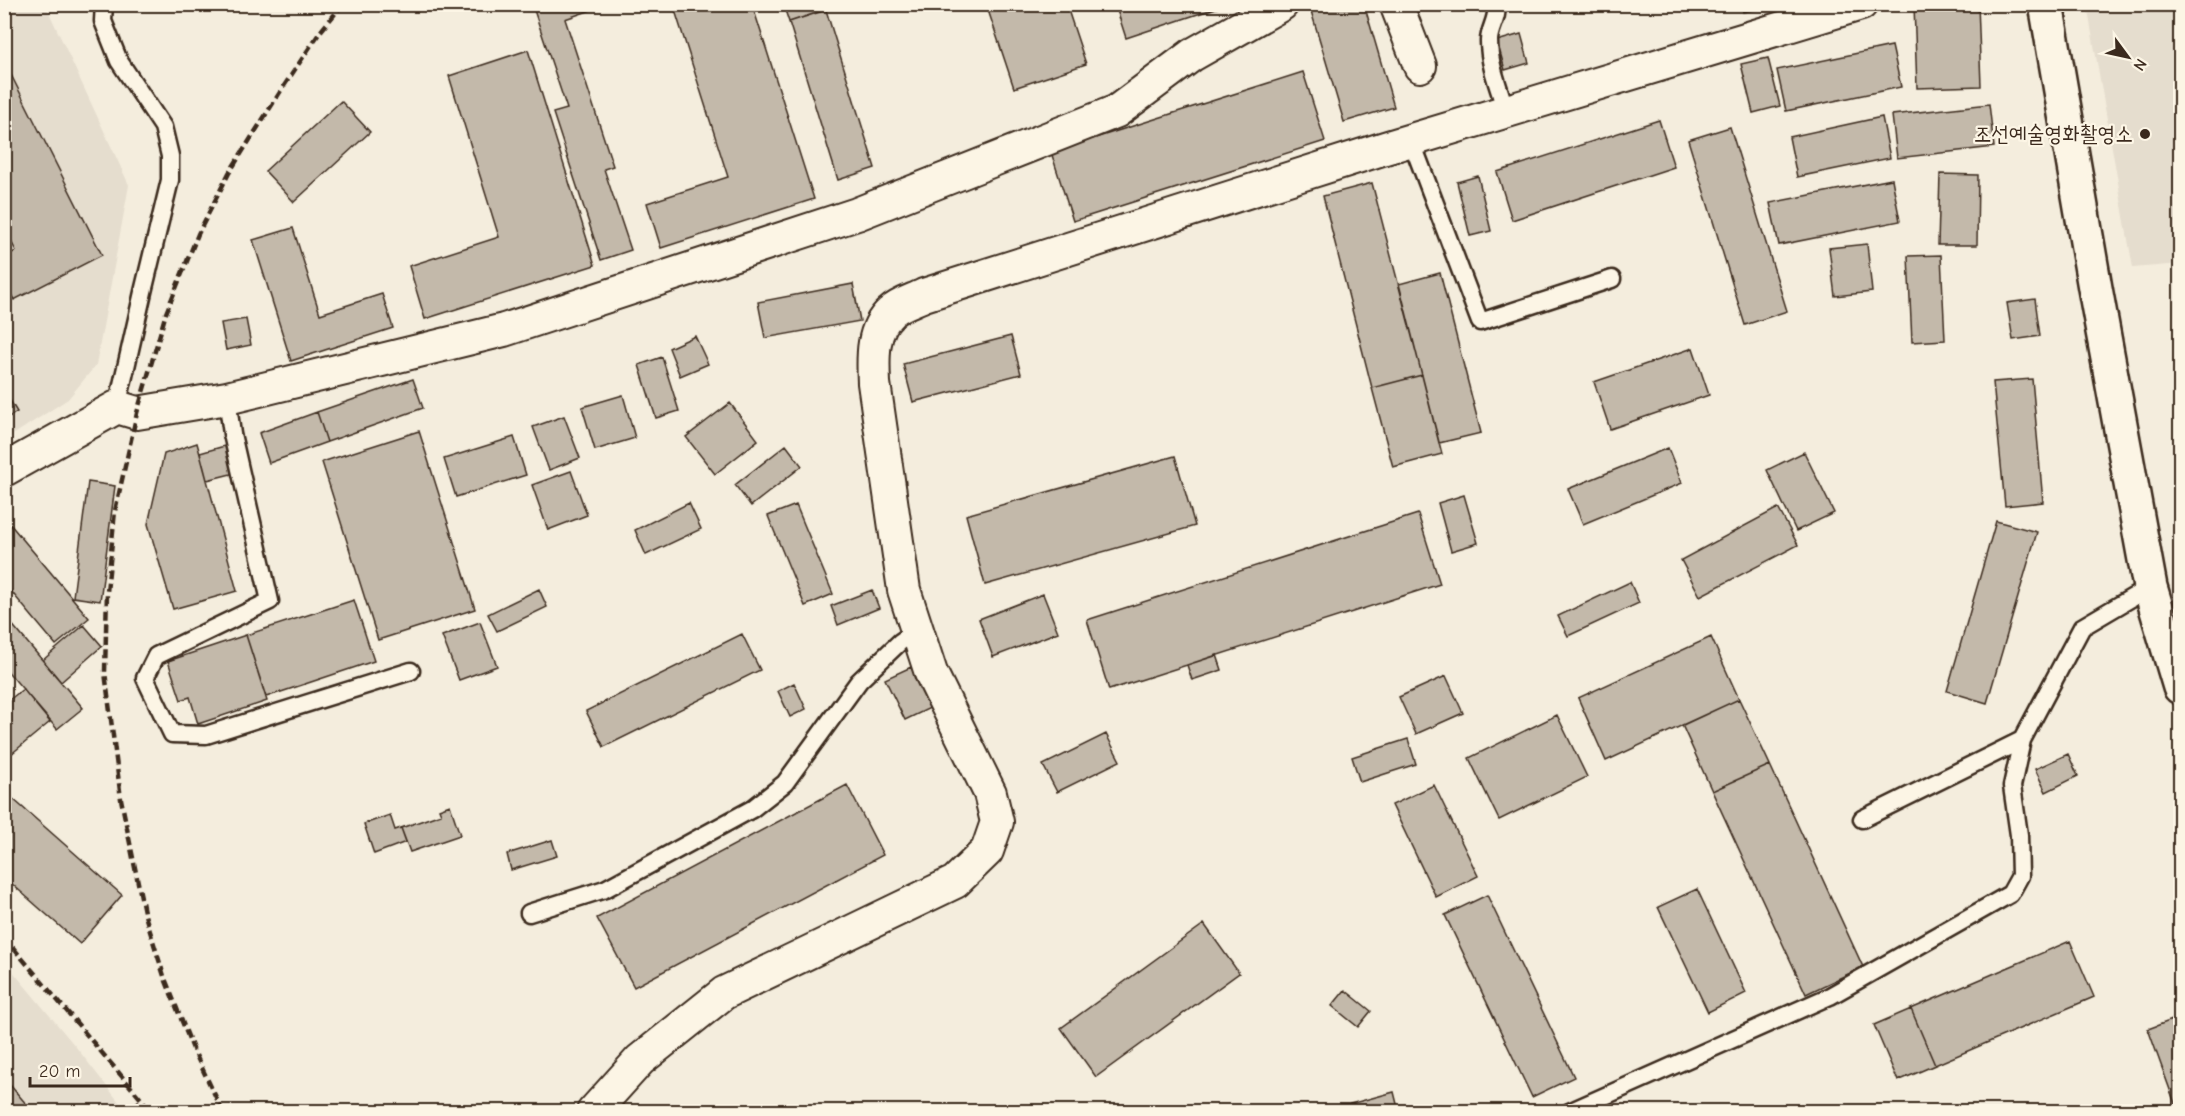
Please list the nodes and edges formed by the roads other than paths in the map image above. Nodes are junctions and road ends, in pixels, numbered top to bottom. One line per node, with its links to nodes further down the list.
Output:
1 (104, 4): 12 (lane)
2 (1282, 4): 11 (street)
3 (1396, 4): 7 (street)
4 (1496, 4): 8 (lane)
5 (1861, 4): 8 (street)
6 (2046, 4): 14 (street)
7 (1420, 66)
8 (1506, 111): 9 (street)
9 (1411, 140): 10 (lane); 15 (street)
10 (1612, 279)
11 (227, 398): 12 (street); 16 (lane)
12 (117, 407): 13 (street)
13 (4, 470)
14 (2150, 587): 17 (street); 18 (lane)
15 (917, 630): 20 (lane); 21 (street)
16 (411, 671)
17 (2181, 687)
18 (2022, 740): 19 (lane); 22 (lane)
19 (1862, 819)
20 (529, 913)
21 (593, 1112)
22 (1569, 1112)

